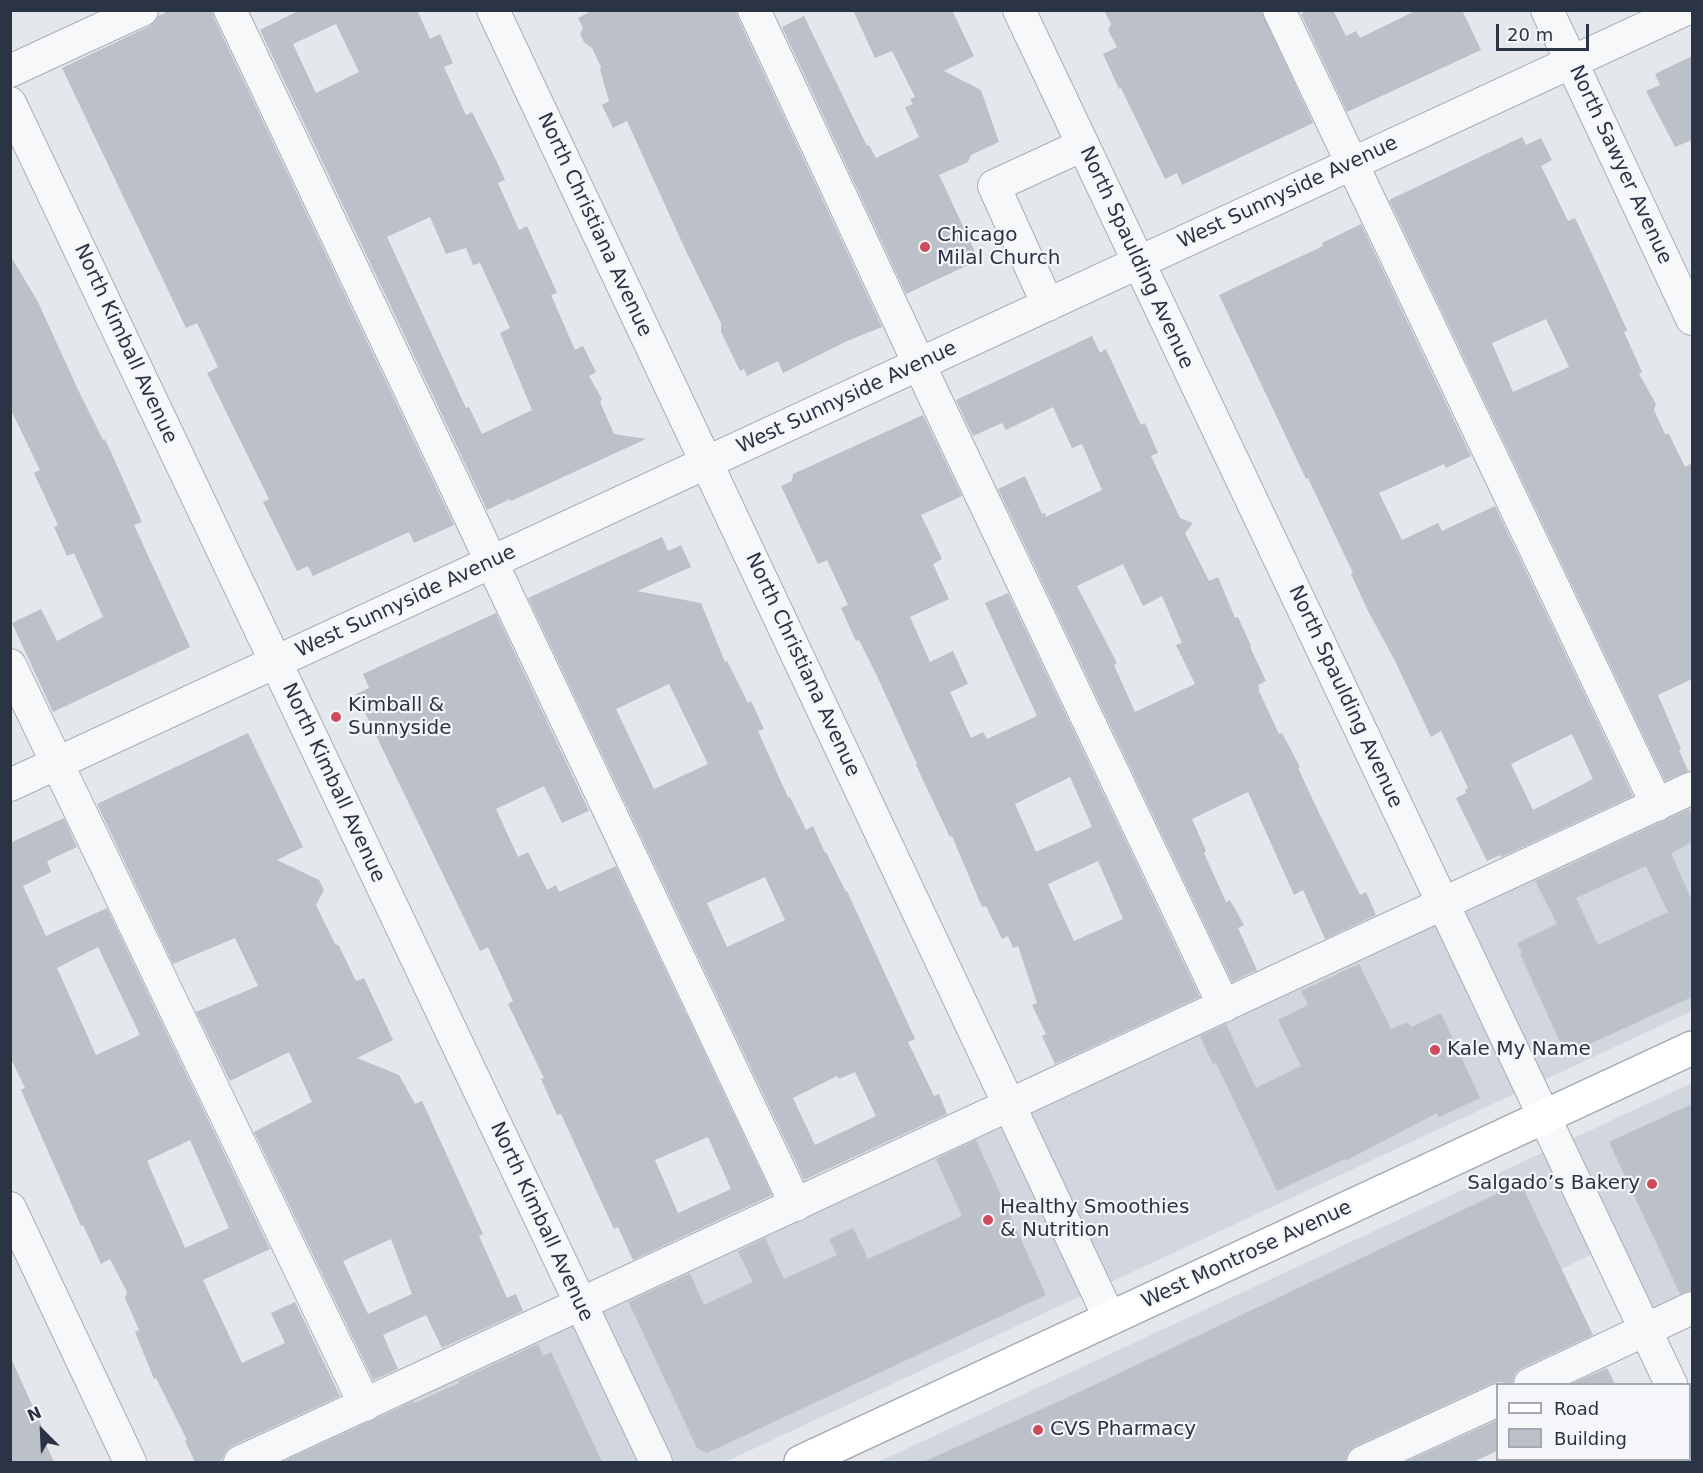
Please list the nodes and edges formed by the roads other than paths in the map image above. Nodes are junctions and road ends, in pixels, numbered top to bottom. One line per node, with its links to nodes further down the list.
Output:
1 (142, 10): 10 (street)
2 (230, 10): 19 (street)
3 (493, 10): 18 (street, North Christiana Avenue)
4 (754, 10): 17 (street)
5 (1019, 10): 12 (street, North Spaulding Avenue)
6 (1279, 10): 13 (street)
7 (1547, 10): 9 (street, North Sawyer Avenue)
8 (1684, 10): 9 (street, West Sunnyside Avenue)
9 (1571, 62): 13 (street, West Sunnyside Avenue); 16 (street, North Sawyer Avenue)
10 (10, 71)
11 (10, 104): 20 (street, North Kimball Avenue)
12 (1083, 145): 14 (street, North Spaulding Avenue); 15 (street)
13 (1352, 164): 14 (street, West Sunnyside Avenue); 25 (street)
14 (1138, 263): 15 (street, West Sunnyside Avenue); 26 (street, North Spaulding Avenue)
15 (1048, 305): 17 (street, West Sunnyside Avenue)
16 (1692, 319)
17 (919, 364): 18 (street, West Sunnyside Avenue); 27 (street)
18 (706, 463): 19 (street, West Sunnyside Avenue); 29 (street, North Christiana Avenue)
19 (490, 563): 20 (street, West Sunnyside Avenue); 31 (street)
20 (275, 662): 22 (street, West Sunnyside Avenue); 33 (street, North Kimball Avenue)
21 (10, 665): 22 (street)
22 (57, 764): 23 (street, West Sunnyside Avenue); 40 (street)
23 (10, 785)
24 (1692, 788): 25 (street)
25 (1657, 805): 26 (street)
26 (1443, 904): 27 (street); 30 (street, North Spaulding Avenue)
27 (1224, 1006): 29 (street)
28 (1692, 1048): 30 (main road, West Montrose Avenue)
29 (1010, 1105): 31 (street); 35 (street, North Christiana Avenue)
30 (1544, 1117): 35 (main road, West Montrose Avenue); 36 (street, North Spaulding Avenue)
31 (796, 1205): 33 (street)
32 (10, 1208): 41 (street)
33 (580, 1305): 40 (street); 43 (street, North Kimball Avenue)
34 (1692, 1308): 36 (street)
35 (1110, 1319): 44 (main road, West Montrose Avenue)
36 (1645, 1330): 37 (street); 38 (street, North Spaulding Avenue)
37 (1532, 1383)
38 (1671, 1383)
39 (1496, 1400): 45 (street)
40 (365, 1405): 42 (street)
41 (130, 1462)
42 (240, 1462)
43 (656, 1462)
44 (801, 1462)
45 (1363, 1462)

